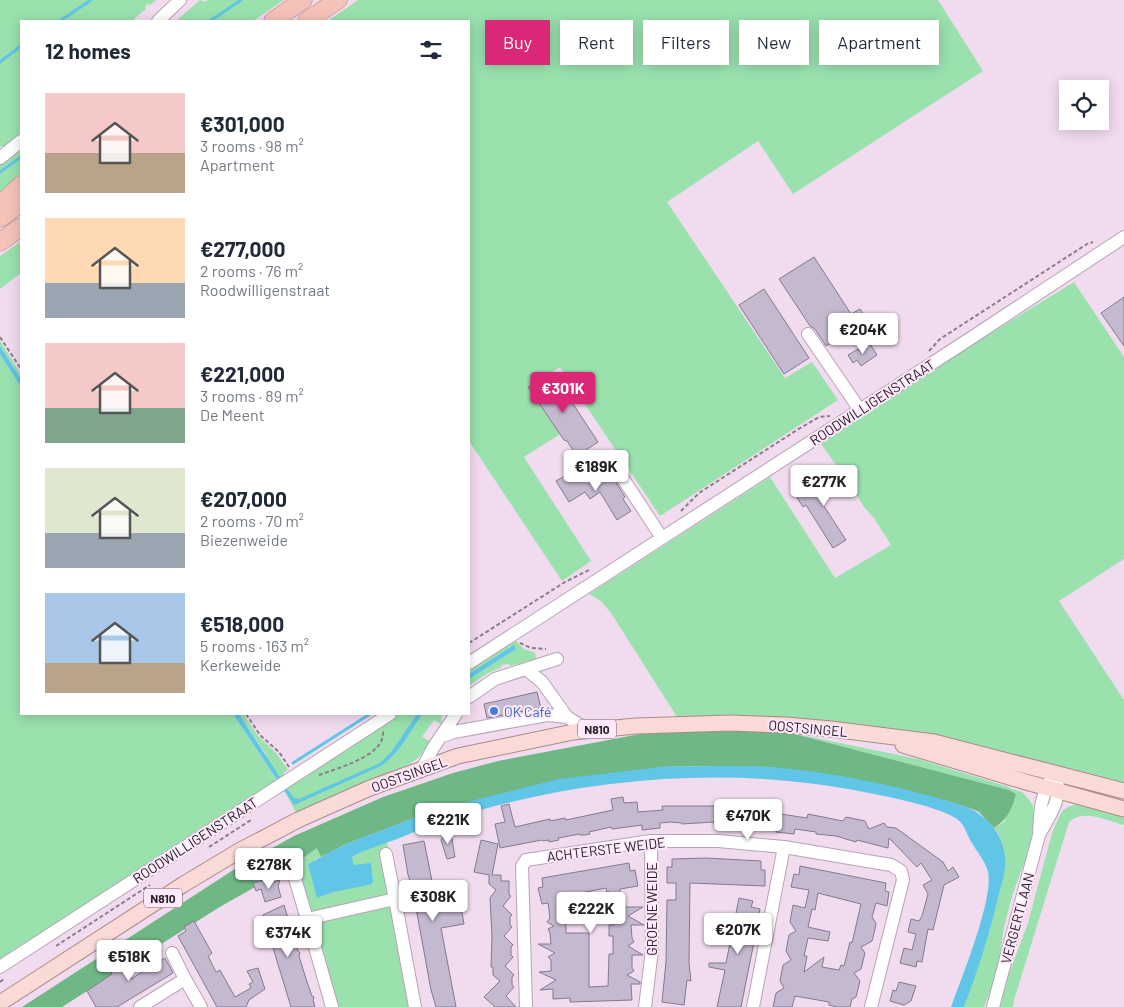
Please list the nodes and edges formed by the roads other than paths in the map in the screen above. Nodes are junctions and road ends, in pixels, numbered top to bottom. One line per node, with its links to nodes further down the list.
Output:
1 (180, 0): 4 (street)
2 (303, 0): 5 (highway)
3 (338, 0): 6 (highway)
4 (159, 20)
5 (273, 20)
6 (308, 20)
7 (20, 142): 8 (street)
8 (0, 158)
9 (20, 186): 11 (highway)
10 (20, 204): 12 (highway)
11 (0, 205)
12 (0, 218)
13 (20, 227): 15 (highway)
14 (1124, 237): 17 (street, ROODWILLIGENSTRAAT)
15 (0, 242)
16 (808, 334): 17 (street)
17 (860, 410): 19 (street, ROODWILLIGENSTRAAT)
18 (616, 468): 19 (street)
19 (662, 538): 21 (street, ROODWILLIGENSTRAAT)
20 (557, 659): 22 (street)
21 (470, 662)
22 (526, 669): 23 (street); 26 (street)
23 (470, 696)
24 (388, 715): 42 (street, ROODWILLIGENSTRAAT)
25 (455, 715): 29 (street)
26 (567, 717): 27 (street); 29 (street)
27 (588, 730): 28 (main road, OOSTSINGEL / N810); 30 (main road, OOSTSINGEL / N810)
28 (873, 735): 31 (main road, OOSTSINGEL / N810); 32 (main road, OOSTSINGEL / N810)
29 (440, 737): 30 (street)
30 (422, 769): 44 (main road, OOSTSINGEL / N810)
31 (1055, 774): 32 (street); 33 (main road, OOSTSINGEL / N810)
32 (1052, 789): 34 (main road, OOSTSINGEL / N810); 45 (street, VERGERTLAAN)
33 (1124, 792)
34 (1124, 809)
35 (651, 841): 36 (street, ACHTERSTE WEIDE); 50 (street, ACHTERSTE WEIDE); 51 (street, GROENEWEIDE)
36 (784, 847): 52 (street); 53 (street, ACHTERSTE WEIDE)
37 (386, 854): 39 (street)
38 (294, 875): 40 (street)
39 (395, 899): 40 (street); 49 (street)
40 (307, 919): 48 (street)
41 (172, 953): 43 (street)
42 (0, 966)
43 (185, 979): 46 (street); 47 (street)
44 (0, 1003)
45 (995, 1005)
46 (140, 1007)
47 (201, 1007)
48 (332, 1007)
49 (414, 1007)
50 (526, 1007)
51 (645, 1007)
52 (752, 1007)
53 (871, 1007)

